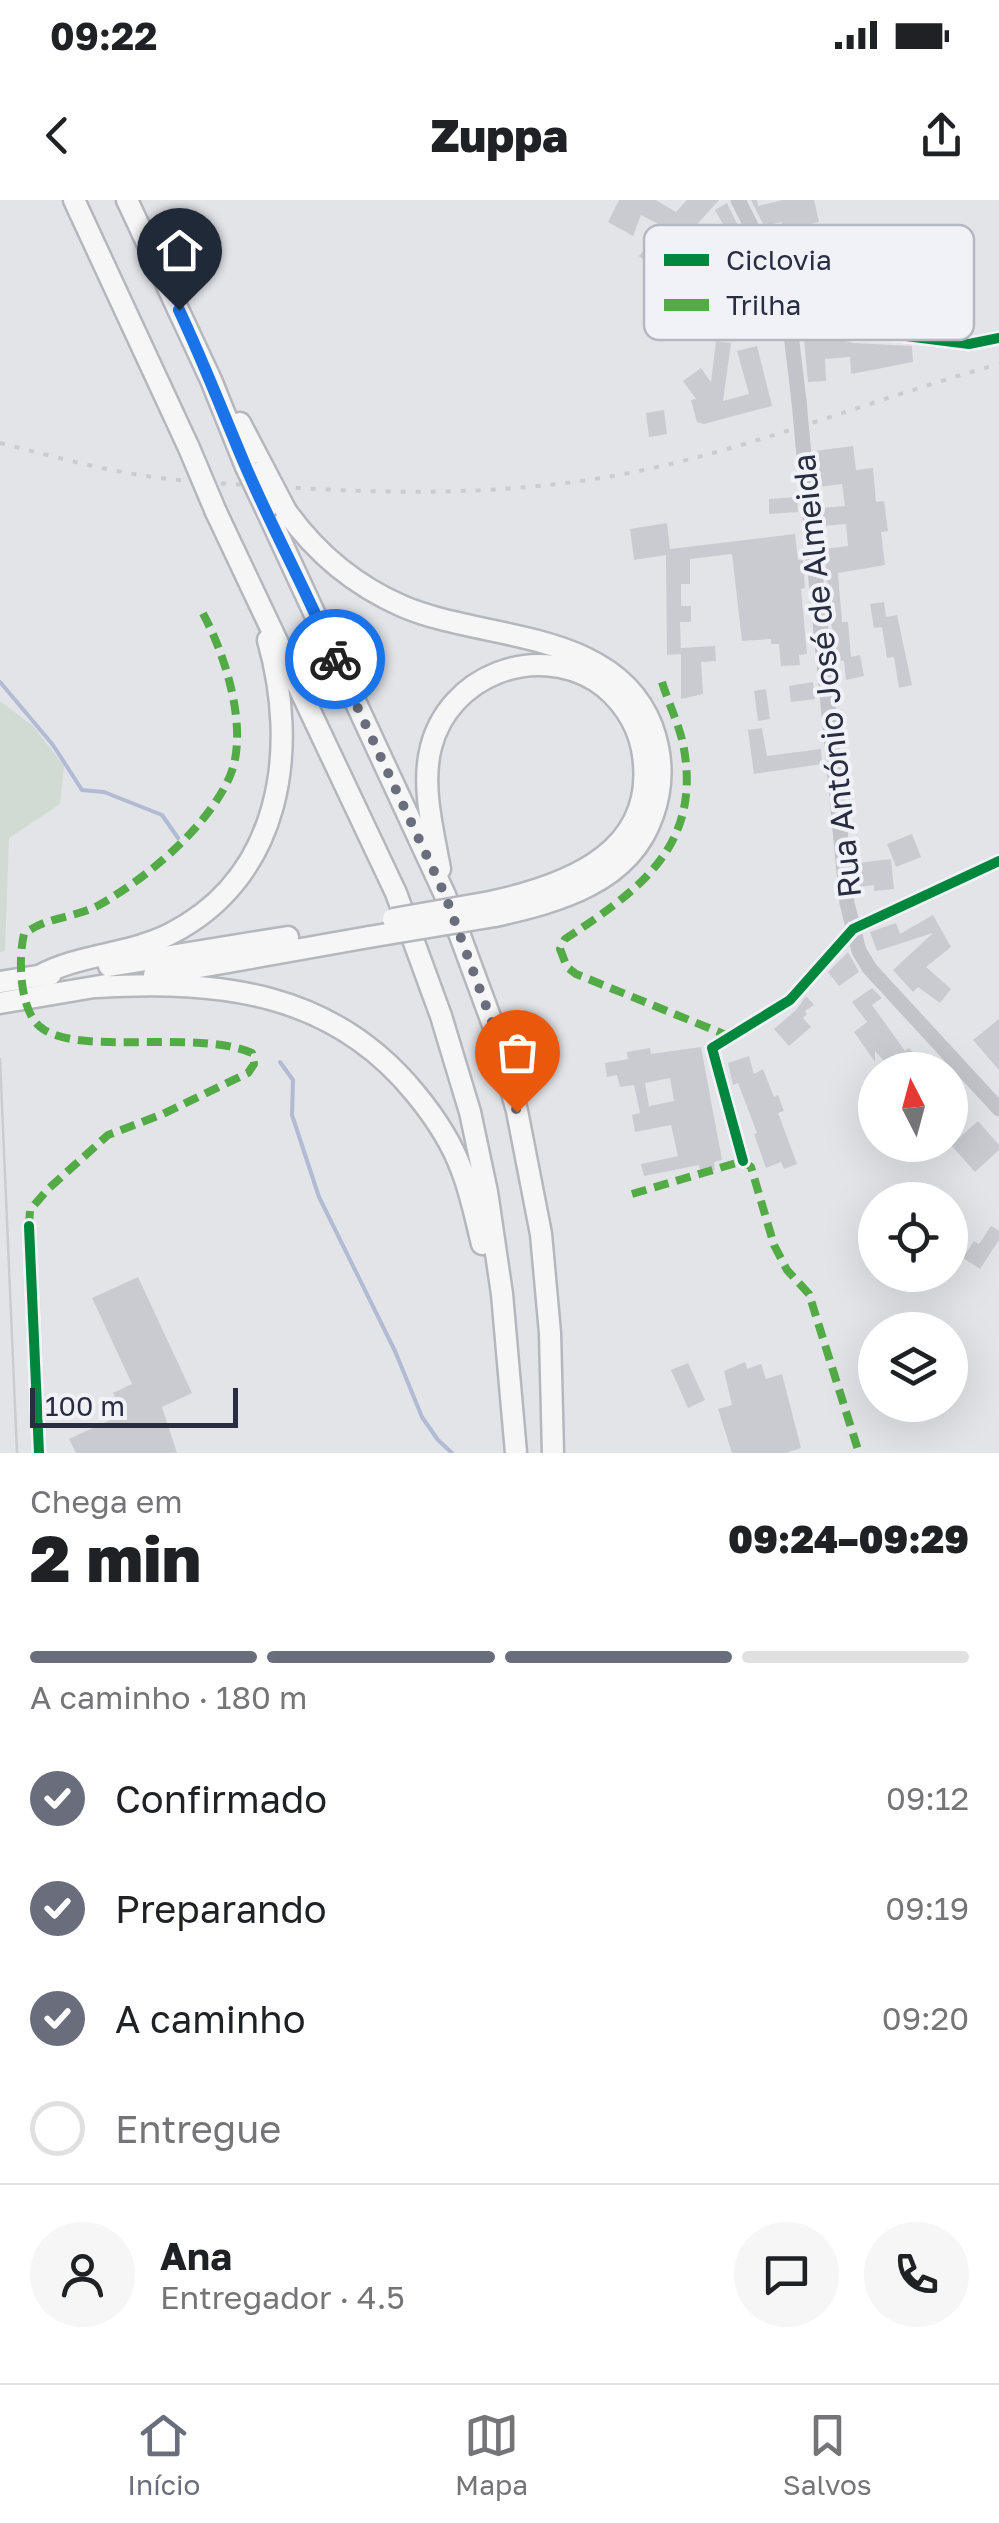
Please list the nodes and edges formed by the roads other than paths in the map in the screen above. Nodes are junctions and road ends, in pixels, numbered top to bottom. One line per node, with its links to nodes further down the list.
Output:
1 (74, 200): 9 (highway, bridge)
2 (127, 200): 8 (highway, bridge)
3 (738, 200): 4 (main road, Rua António José de Almeida)
4 (751, 225)
5 (999, 338): 7 (street)
6 (792, 340): 13 (main road, Rua António José de Almeida, bridge)
7 (941, 340)
8 (276, 510): 11 (highway); 12 (highway)
9 (257, 600): 16 (highway); 22 (highway)
10 (999, 861): 13 (street)
11 (445, 895): 12 (highway); 25 (highway)
12 (492, 909): 14 (highway, bridge)
13 (852, 929): 19 (main road, Rua António José de Almeida); 20 (street)
14 (366, 930): 16 (highway); 17 (highway)
15 (0, 982): 16 (highway)
16 (32, 984): 17 (highway); 18 (highway)
17 (97, 986): 22 (highway)
18 (0, 1002)
19 (999, 1109)
20 (743, 1161)
21 (29, 1226): 23 (street)
22 (498, 1274): 24 (highway)
23 (39, 1453)
24 (516, 1453)
25 (553, 1453)

